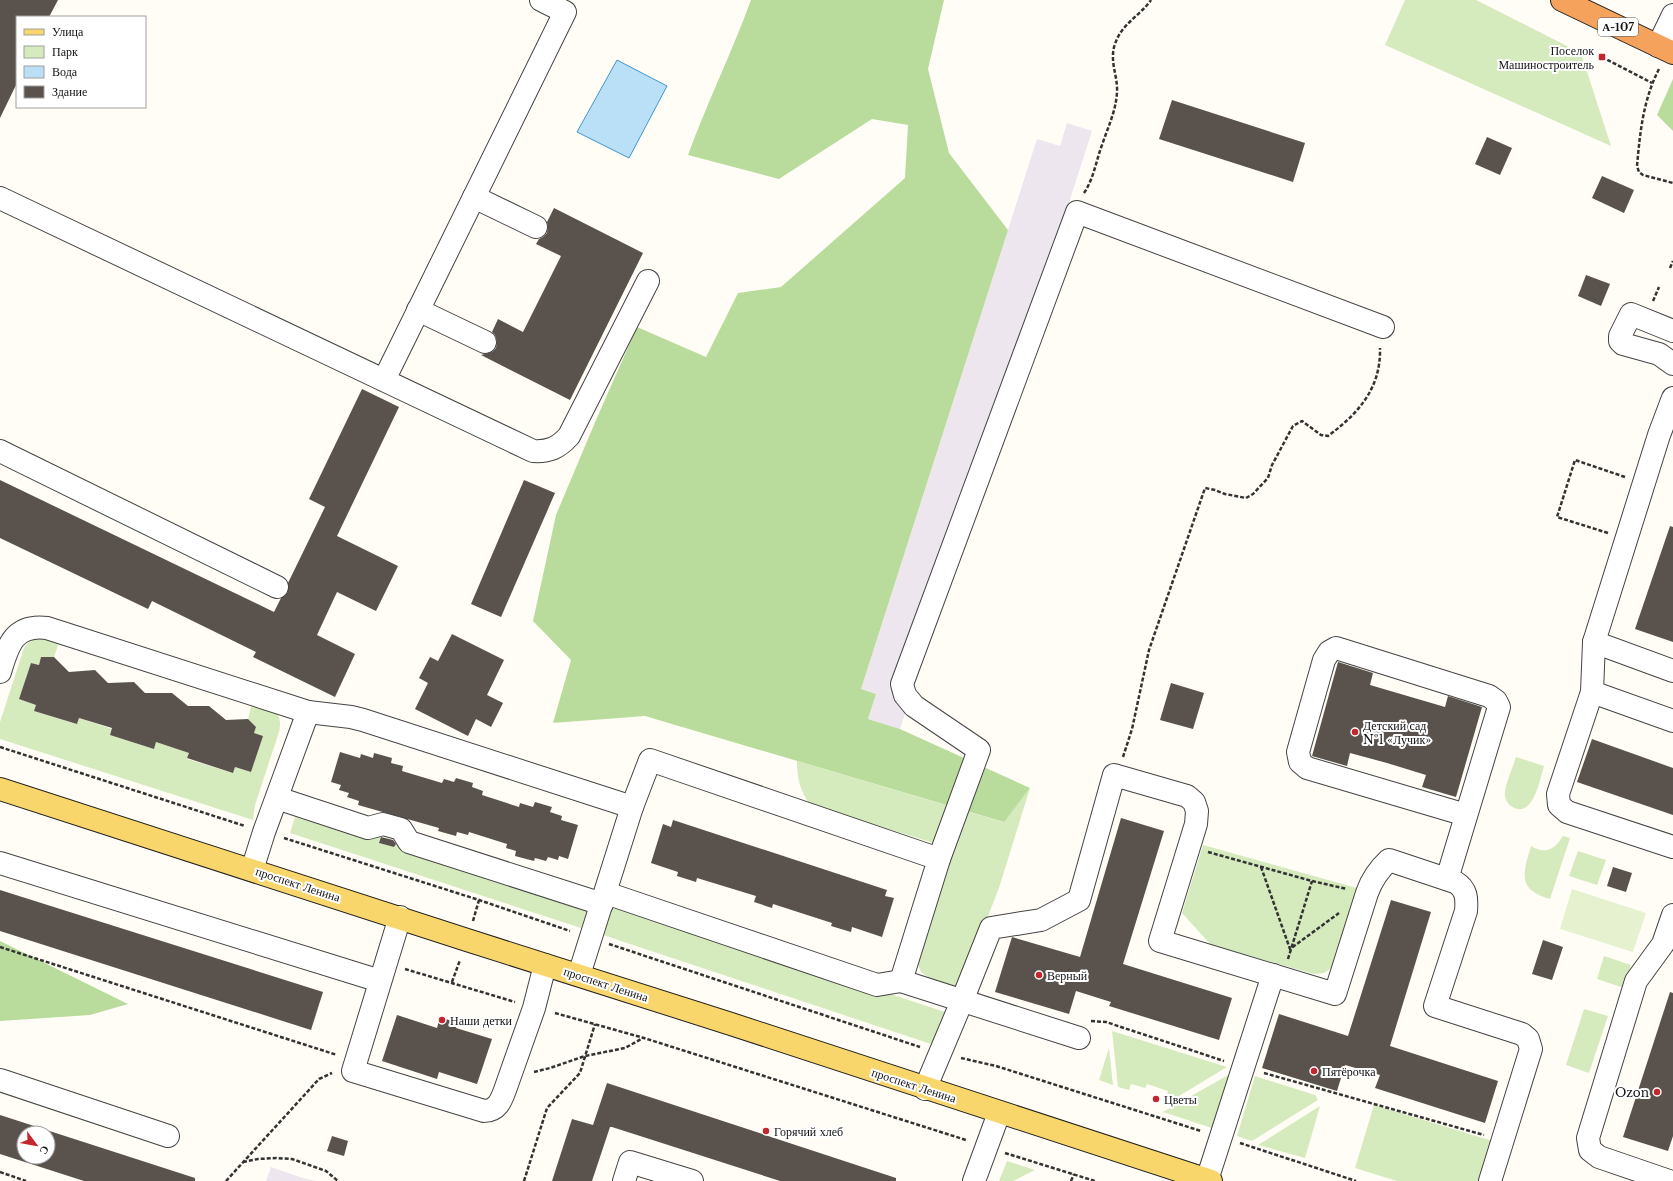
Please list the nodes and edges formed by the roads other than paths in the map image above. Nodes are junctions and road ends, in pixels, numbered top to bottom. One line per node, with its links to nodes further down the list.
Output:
1 (541, 0): 5 (lane)
2 (1562, 0): 4 (highway, А-107)
3 (1673, 15): 4 (lane)
4 (1667, 50)
5 (474, 197): 7 (lane); 9 (lane)
6 (0, 198): 14 (lane)
7 (536, 227)
8 (648, 281): 14 (lane)
9 (418, 310): 12 (lane); 14 (lane)
10 (1383, 327): 30 (lane)
11 (1673, 331): 13 (lane)
12 (485, 342)
13 (1673, 364)
14 (384, 380)
15 (1673, 398): 16 (lane)
16 (1666, 438): 19 (lane)
17 (0, 451): 18 (lane)
18 (277, 587)
19 (1594, 642): 20 (lane); 22 (lane)
20 (1673, 671)
21 (0, 672): 23 (lane)
22 (1592, 692): 24 (lane); 29 (lane)
23 (308, 712): 26 (lane); 27 (lane)
24 (1673, 721)
25 (0, 789): 32 (main road, проспект Ленина)
26 (277, 798): 32 (lane); 34 (lane)
27 (632, 807): 30 (lane); 34 (lane)
28 (1466, 815): 28 (lane); 33 (lane)
29 (1673, 847)
30 (940, 859): 42 (lane)
31 (0, 863): 39 (lane)
32 (252, 870): 36 (main road, проспект Ленина)
33 (1447, 879): 41 (lane); 54 (lane)
34 (604, 899): 40 (lane); 42 (lane)
35 (1673, 915): 37 (lane)
36 (400, 918): 38 (main road, проспект Ленина); 39 (lane)
37 (1668, 945): 55 (lane)
38 (545, 965): 39 (lane); 40 (main road, проспект Ленина)
39 (383, 972)
40 (579, 975): 46 (main road, проспект Ленина)
41 (1278, 977): 43 (lane); 50 (lane)
42 (901, 981): 43 (lane)
43 (962, 1001): 44 (lane); 46 (lane)
44 (1079, 1038)
45 (0, 1080): 48 (lane)
46 (924, 1088): 47 (main road, проспект Ленина)
47 (999, 1113): 49 (main road, проспект Ленина); 53 (lane)
48 (168, 1136)
49 (1180, 1176): 50 (main road, проспект Ленина)
50 (1209, 1180)
51 (624, 1181): 52 (lane)
52 (692, 1181)
53 (974, 1181)
54 (1490, 1181)
55 (1668, 1181)

